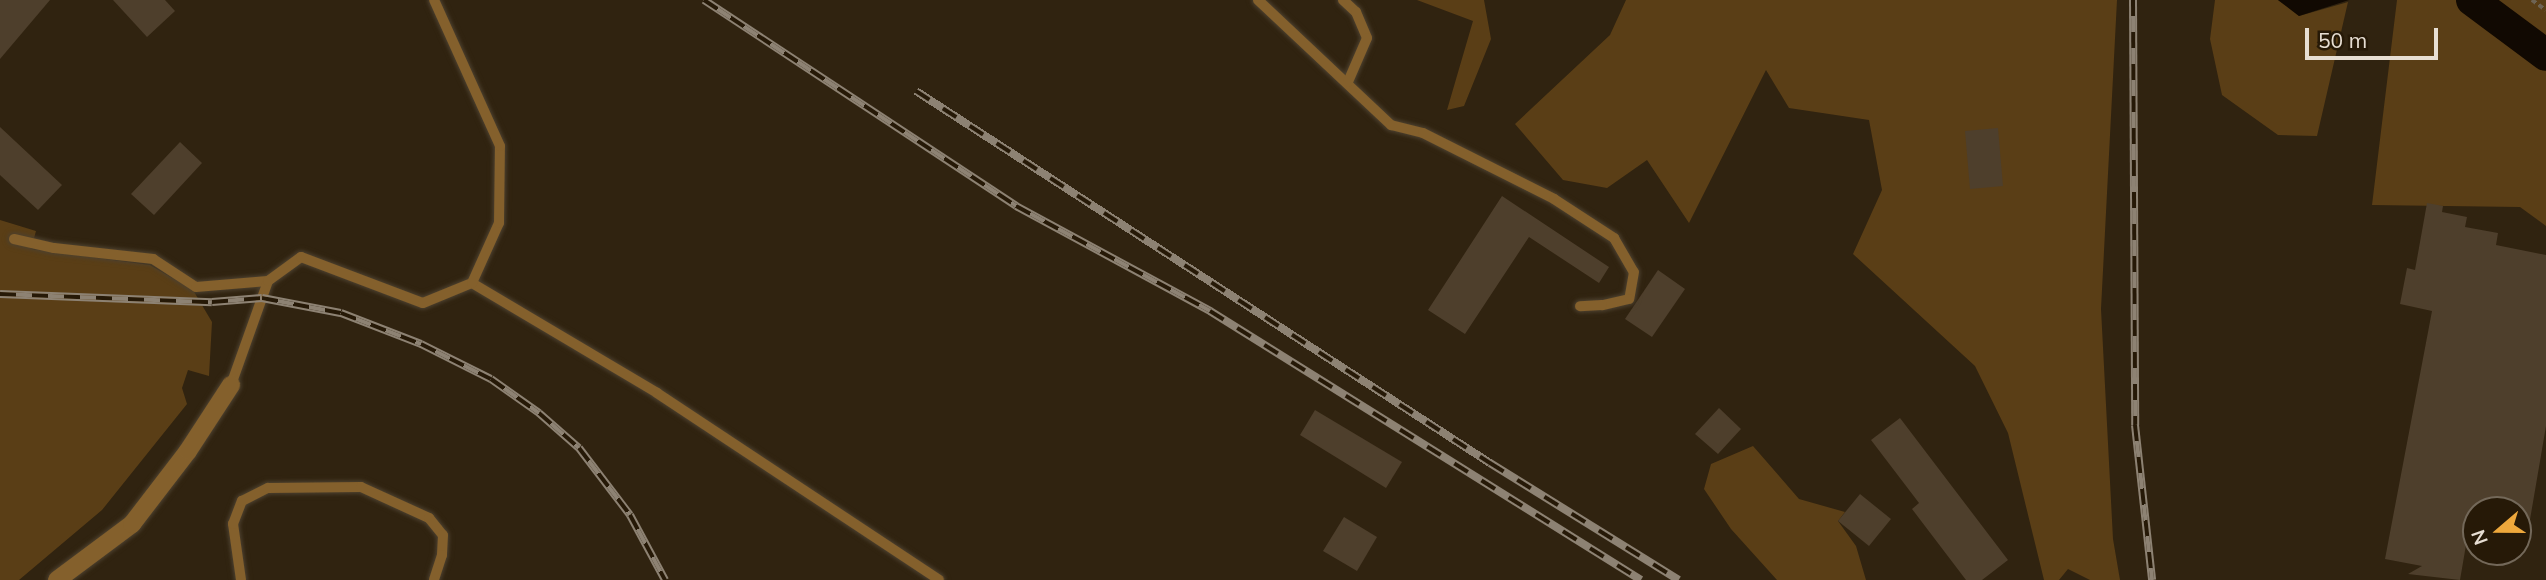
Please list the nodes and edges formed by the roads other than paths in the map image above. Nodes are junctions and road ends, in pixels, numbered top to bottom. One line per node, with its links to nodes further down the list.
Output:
1 (434, 0): 7 (lane)
2 (1258, 0): 4 (lane)
3 (1343, 0): 4 (lane)
4 (1348, 82): 8 (lane)
5 (14, 239): 6 (lane)
6 (268, 281): 7 (lane); 9 (lane)
7 (472, 283): 13 (lane)
8 (1580, 306)
9 (231, 385): 10 (street)
10 (57, 580)
11 (241, 580): 12 (lane)
12 (434, 580)
13 (939, 580)

